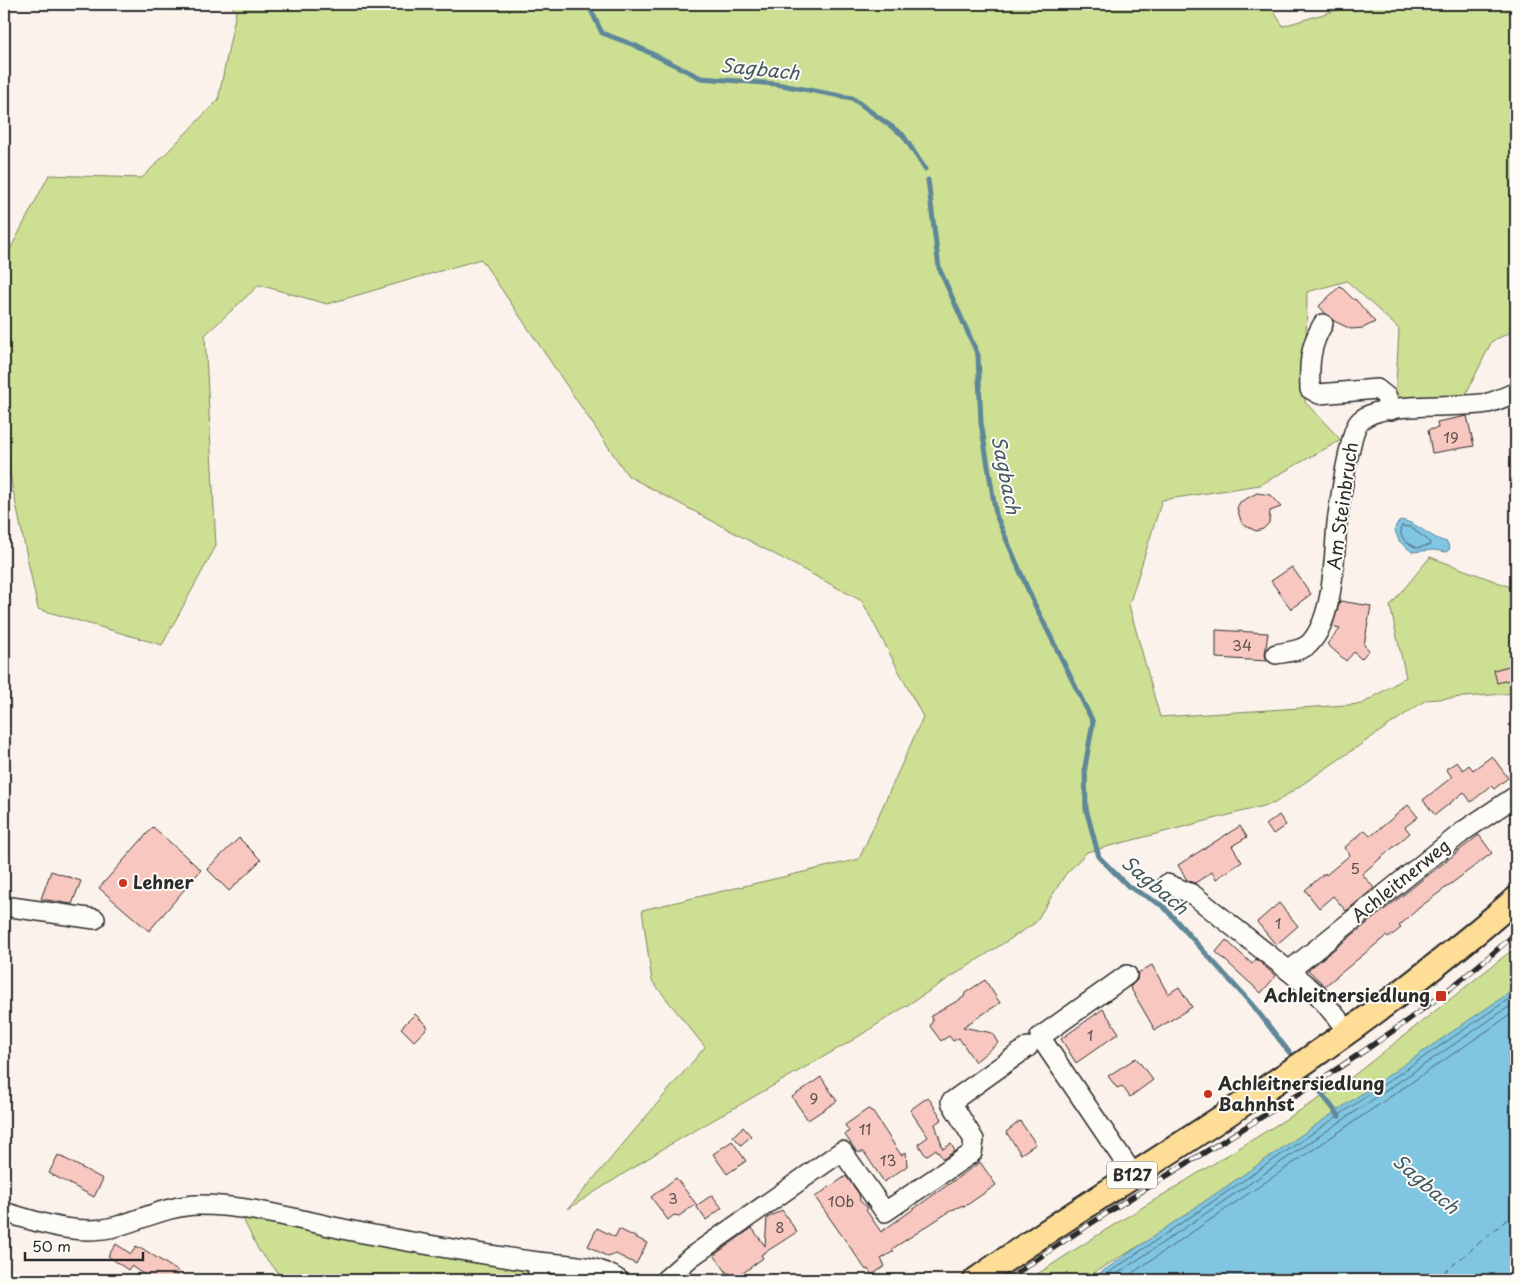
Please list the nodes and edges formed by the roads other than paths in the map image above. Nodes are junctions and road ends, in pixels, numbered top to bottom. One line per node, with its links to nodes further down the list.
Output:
1 (1323, 324): 3 (street)
2 (1516, 392): 3 (street, Am Steinbruch)
3 (1387, 410): 4 (street, Am Steinbruch)
4 (1276, 654)
5 (1516, 796): 10 (street, Achleitnerweg)
6 (1167, 884): 10 (street)
7 (1516, 899): 12 (main road, B127)
8 (4, 906): 9 (street)
9 (95, 920)
10 (1289, 971): 12 (street)
11 (1127, 975): 14 (street)
12 (1348, 1031): 14 (main road, B127)
13 (1028, 1047): 18 (street)
14 (1133, 1174): 19 (main road, B127)
15 (4, 1212): 16 (street)
16 (538, 1271): 17 (street)
17 (619, 1280)
18 (666, 1280)
19 (976, 1280)

